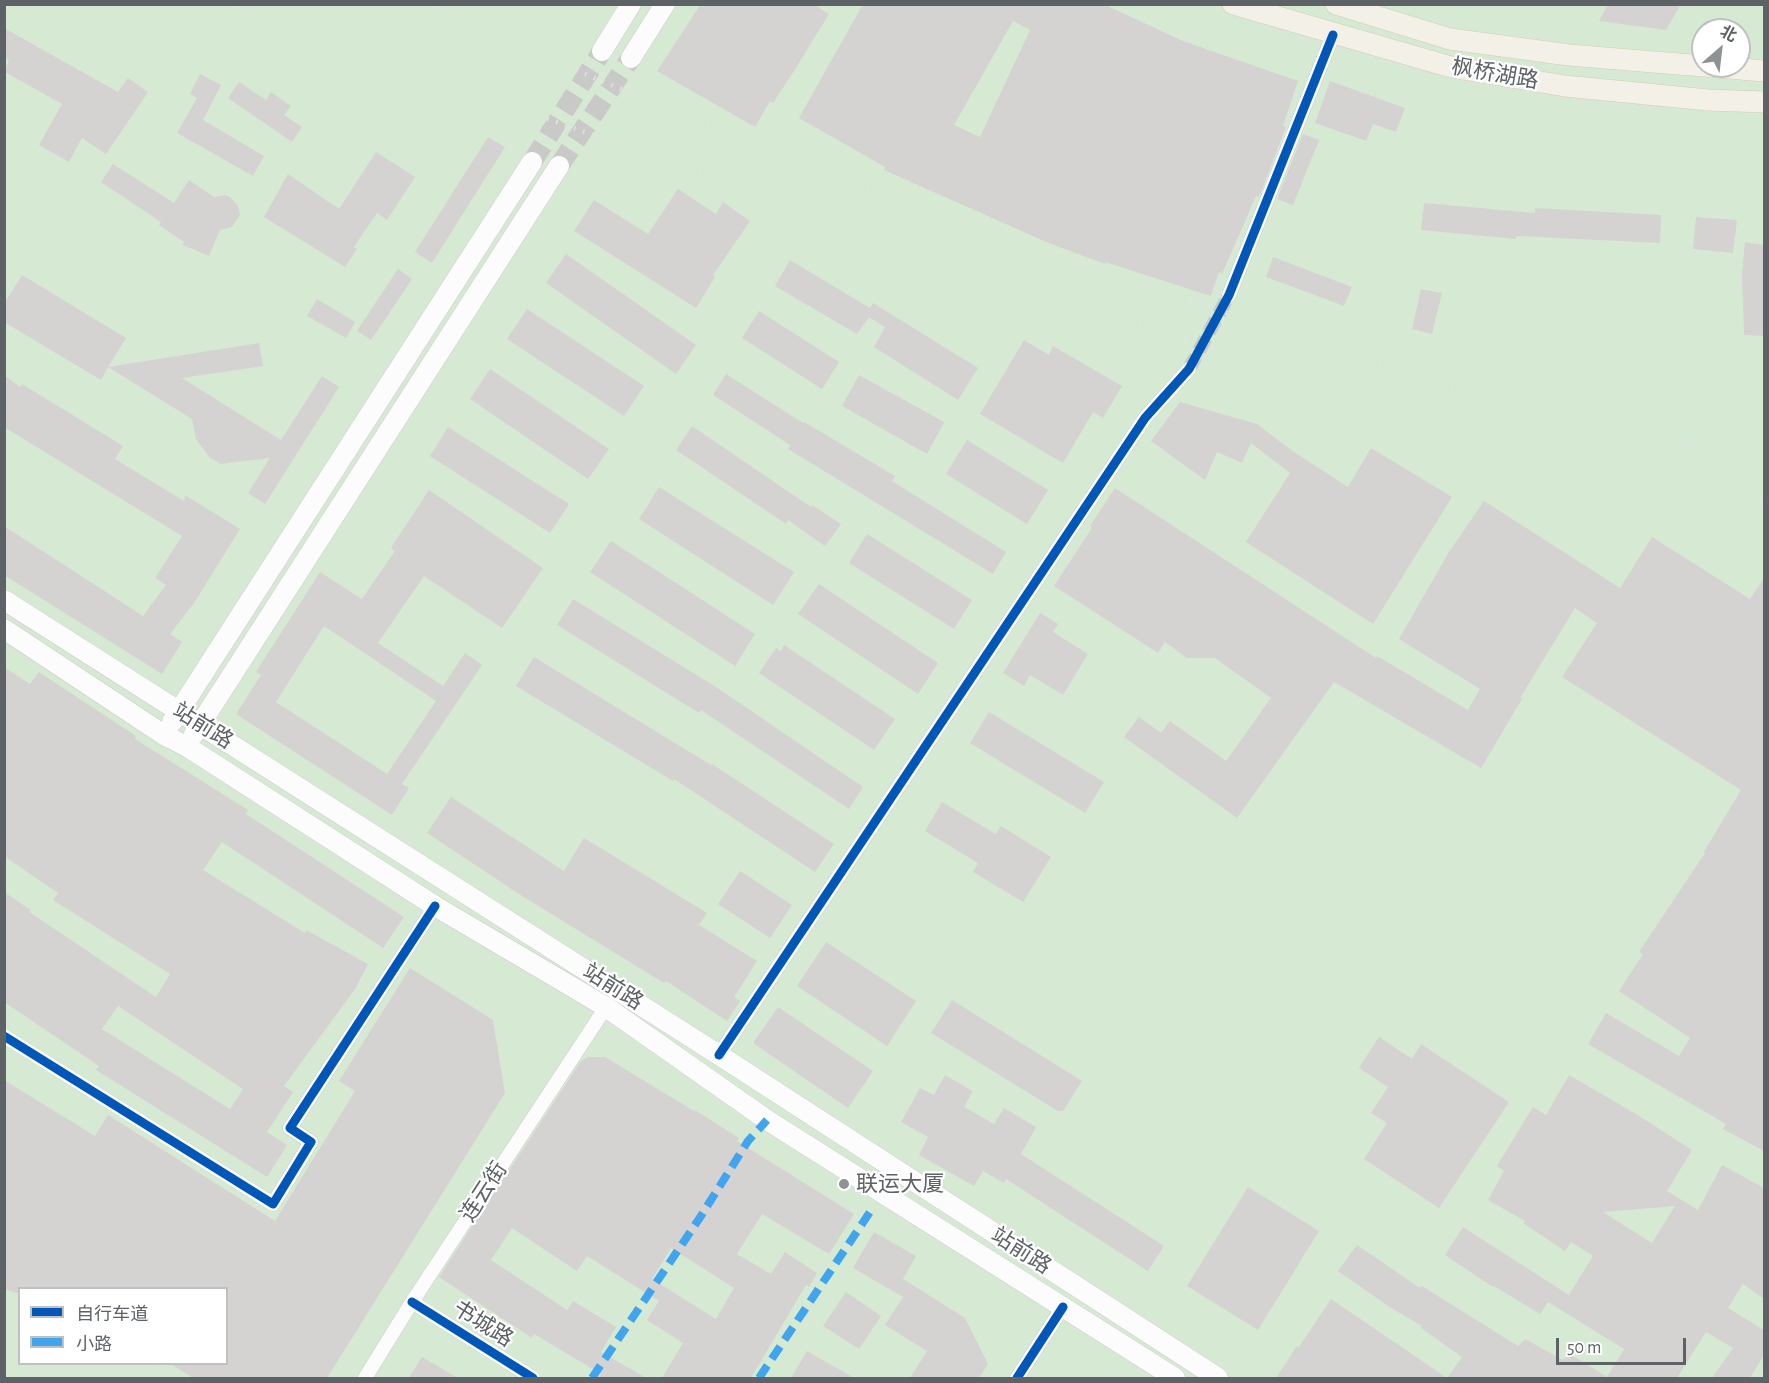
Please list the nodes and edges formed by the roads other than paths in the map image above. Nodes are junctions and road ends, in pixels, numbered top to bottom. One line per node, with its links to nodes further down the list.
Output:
1 (631, 4): 6 (main road)
2 (665, 4): 7 (main road)
3 (1233, 4): 5 (main road, 枫桥湖路)
4 (1335, 4): 8 (main road, 枫桥湖路)
5 (1333, 35): 9 (main road, 枫桥湖路); 12 (street)
6 (602, 51)
7 (631, 58)
8 (1691, 65)
9 (1764, 102)
10 (532, 162): 16 (main road)
11 (559, 166): 17 (main road)
12 (1229, 295)
13 (1189, 369): 23 (street)
14 (4, 600): 16 (main road, 站前路)
15 (4, 629): 18 (main road, 站前路)
16 (180, 711): 17 (main road, 站前路); 18 (main road)
17 (201, 724): 19 (main road); 23 (main road, 站前路)
18 (164, 735): 19 (main road, 站前路)
19 (186, 746): 20 (main road, 站前路)
20 (435, 906): 21 (main road, 站前路); 22 (street)
21 (606, 1007): 24 (street, 连云街); 25 (main road, 站前路)
22 (4, 1036)
23 (719, 1054): 30 (main road, 站前路)
24 (412, 1302): 26 (street, 连云街); 27 (street, 书城路)
25 (1063, 1306): 28 (street); 29 (main road, 站前路)
26 (365, 1378)
27 (533, 1378)
28 (1017, 1378)
29 (1174, 1378)
30 (1218, 1378)

